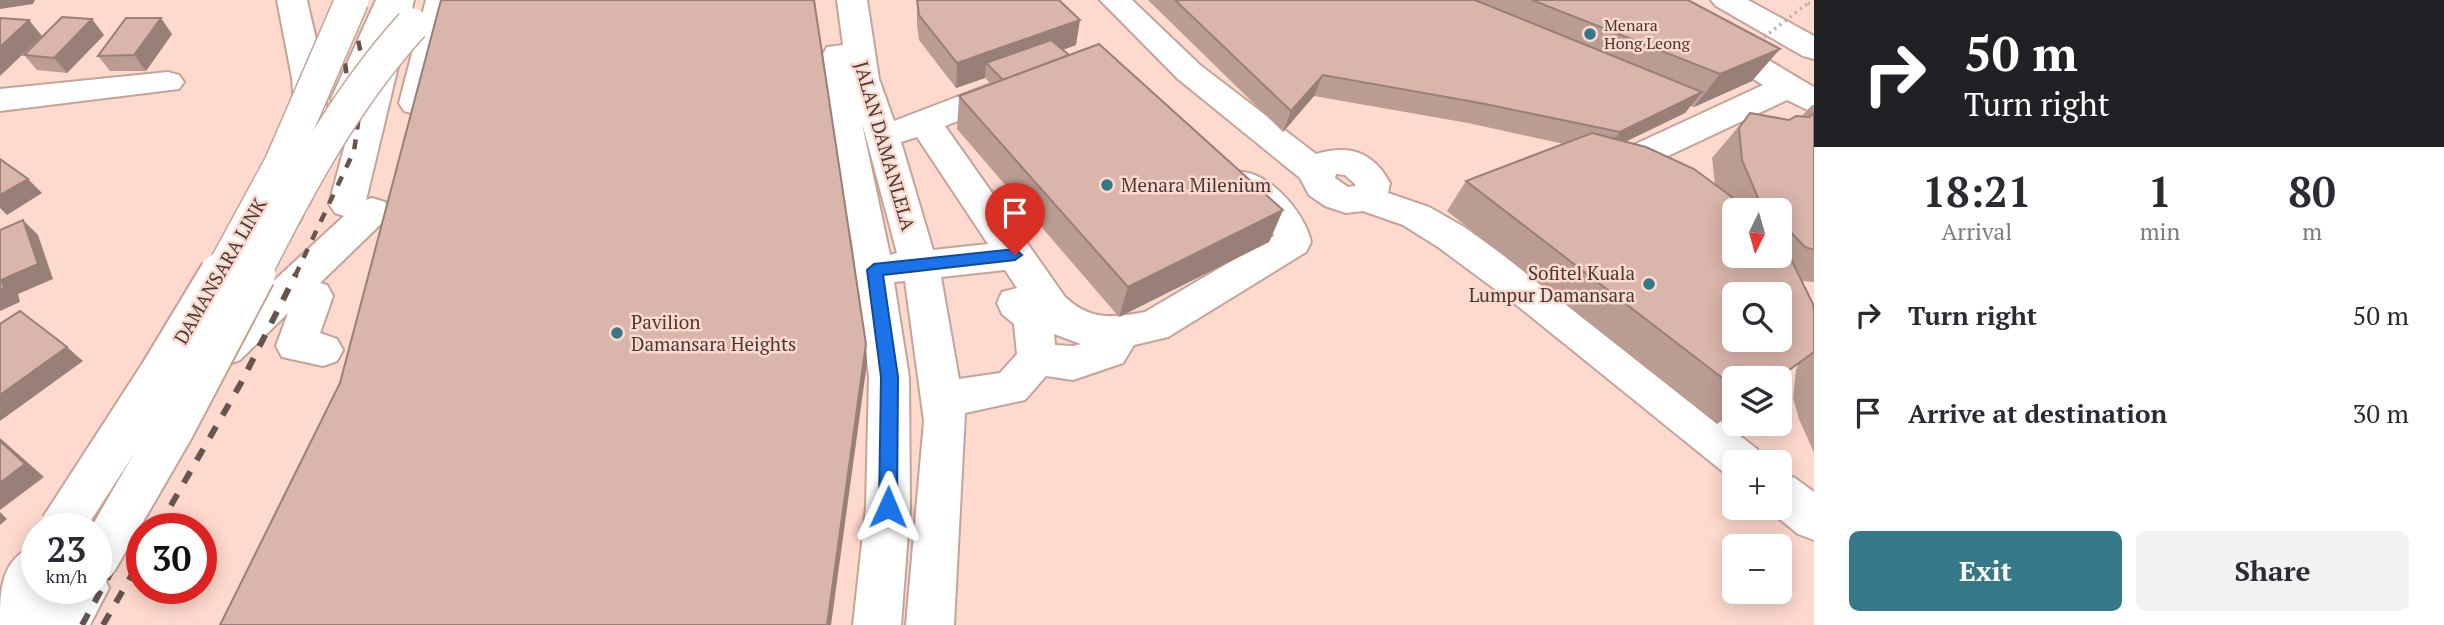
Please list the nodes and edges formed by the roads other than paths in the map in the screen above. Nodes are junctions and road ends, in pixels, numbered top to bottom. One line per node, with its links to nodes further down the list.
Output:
1 (292, 0): 21 (main road)
2 (352, 0): 38 (main road, DAMANSARA LINK, bridge)
3 (373, 0): 21 (main road, DAMANSARA LINK)
4 (833, 0): 20 (main road, JALAN DAMANLELA)
5 (852, 0): 19 (main road, JALAN DAMANLELA)
6 (1115, 0): 36 (main road)
7 (1648, 0): 15 (main road)
8 (1726, 0): 12 (main road)
9 (1765, 0): 11 (main road)
10 (416, 5): 18 (main road); 32 (main road); 32 (main road); 41 (main road, bridge)
11 (1811, 15)
12 (1814, 49)
13 (168, 82): 16 (main road)
14 (999, 93): 17 (main road)
15 (1802, 94): 22 (main road)
16 (0, 100)
17 (925, 123): 19 (main road); 26 (main road)
18 (409, 130)
19 (883, 137): 20 (main road); 27 (main road, JALAN DAMANLELA)
20 (847, 139): 28 (main road, JALAN DAMANLELA)
21 (313, 142): 39 (main road, DAMANSARA LINK)
22 (1639, 156)
23 (1216, 159): 31 (main road)
24 (397, 183): 25 (main road)
25 (382, 248)
26 (1015, 255): 27 (main road); 31 (main road)
27 (919, 265): 28 (main road); 35 (main road, JALAN DAMANLELA)
28 (874, 270): 51 (main road, JALAN DAMANLELA)
29 (314, 296): 33 (main road)
30 (1016, 303): 34 (main road)
31 (1122, 332): 34 (main road)
32 (226, 349): 42 (main road)
33 (323, 350)
34 (1037, 359): 35 (main road)
35 (942, 400): 52 (main road, JALAN DAMANLELA)
36 (1727, 450)
37 (1792, 502): 40 (main road)
38 (71, 513)
39 (102, 513)
40 (1814, 519)
41 (112, 533)
42 (112, 543)
43 (21, 590): 47 (main road)
44 (44, 604): 48 (main road)
45 (70, 604): 49 (main road)
46 (76, 604): 50 (main road)
47 (0, 622)
48 (31, 625)
49 (57, 625)
50 (64, 625)
51 (877, 625)
52 (930, 625)

